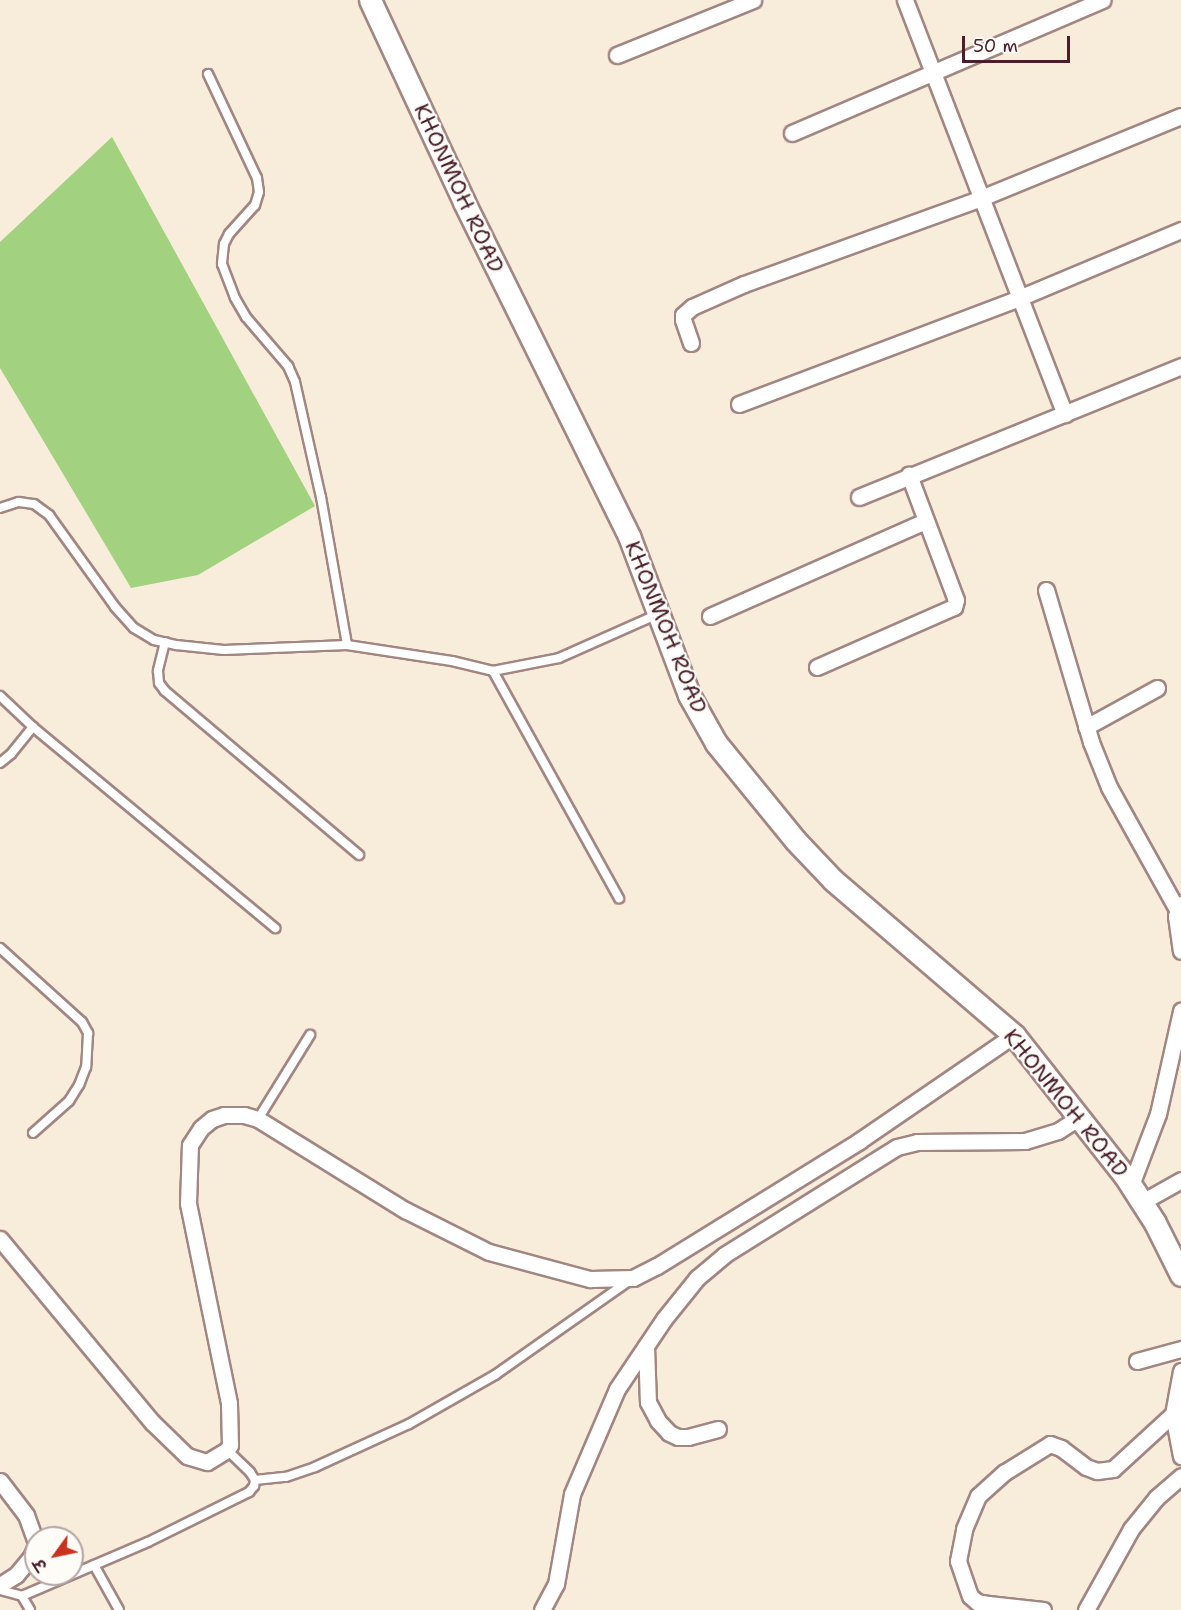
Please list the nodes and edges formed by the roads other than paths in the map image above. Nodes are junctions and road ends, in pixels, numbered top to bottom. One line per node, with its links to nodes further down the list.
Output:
1 (370, 0): 22 (main road, KHONMOH ROAD)
2 (753, 0): 5 (street)
3 (905, 0): 6 (street)
4 (1103, 0): 6 (street)
5 (617, 55)
6 (935, 72): 9 (street); 10 (street)
7 (208, 74): 25 (lane)
8 (1181, 116): 10 (street)
9 (792, 133)
10 (981, 198): 12 (street); 13 (street)
11 (1181, 230): 12 (street)
12 (1019, 298): 15 (street); 16 (street)
13 (692, 343)
14 (1181, 366): 16 (street)
15 (739, 404)
16 (1065, 414): 17 (street)
17 (909, 475): 18 (street); 20 (street)
18 (859, 497)
19 (0, 507): 24 (lane)
20 (925, 521): 23 (street); 26 (street)
21 (1046, 590): 31 (street)
22 (660, 613): 27 (lane); 41 (main road, KHONMOH ROAD)
23 (710, 616)
24 (165, 642): 25 (lane); 33 (lane)
25 (347, 645): 27 (lane)
26 (816, 667)
27 (493, 671): 34 (lane)
28 (1157, 687): 31 (street)
29 (0, 696): 30 (lane)
30 (33, 727): 32 (lane); 36 (lane)
31 (1086, 727): 35 (street)
32 (0, 763)
33 (359, 855)
34 (619, 898)
35 (1179, 907): 38 (street)
36 (275, 928)
37 (0, 948): 44 (lane)
38 (1181, 951)
39 (1181, 1011): 46 (street)
40 (310, 1035): 43 (lane)
41 (1014, 1035): 42 (main road, KHONMOH ROAD); 49 (street)
42 (1078, 1118): 46 (main road, KHONMOH ROAD); 50 (street)
43 (258, 1119): 49 (street); 56 (street)
44 (33, 1133)
45 (1181, 1180): 46 (street)
46 (1137, 1194): 48 (main road, KHONMOH ROAD)
47 (0, 1239): 56 (street)
48 (1181, 1275)
49 (633, 1278): 59 (lane)
50 (646, 1346): 55 (street); 69 (street)
51 (1181, 1349): 52 (street)
52 (1137, 1361)
53 (1181, 1371): 54 (street)
54 (1173, 1414): 57 (street); 70 (street)
55 (718, 1430)
56 (227, 1450): 59 (lane)
57 (1181, 1456)
58 (1181, 1476): 71 (street)
59 (255, 1480): 62 (lane)
60 (0, 1481): 61 (street)
61 (30, 1526)
62 (94, 1565): 66 (lane); 68 (lane)
63 (24, 1566): 64 (street)
64 (0, 1585)
65 (0, 1590): 66 (lane)
66 (22, 1596): 67 (lane)
67 (30, 1610)
68 (119, 1610)
69 (542, 1610)
70 (1043, 1610)
71 (1086, 1610)

